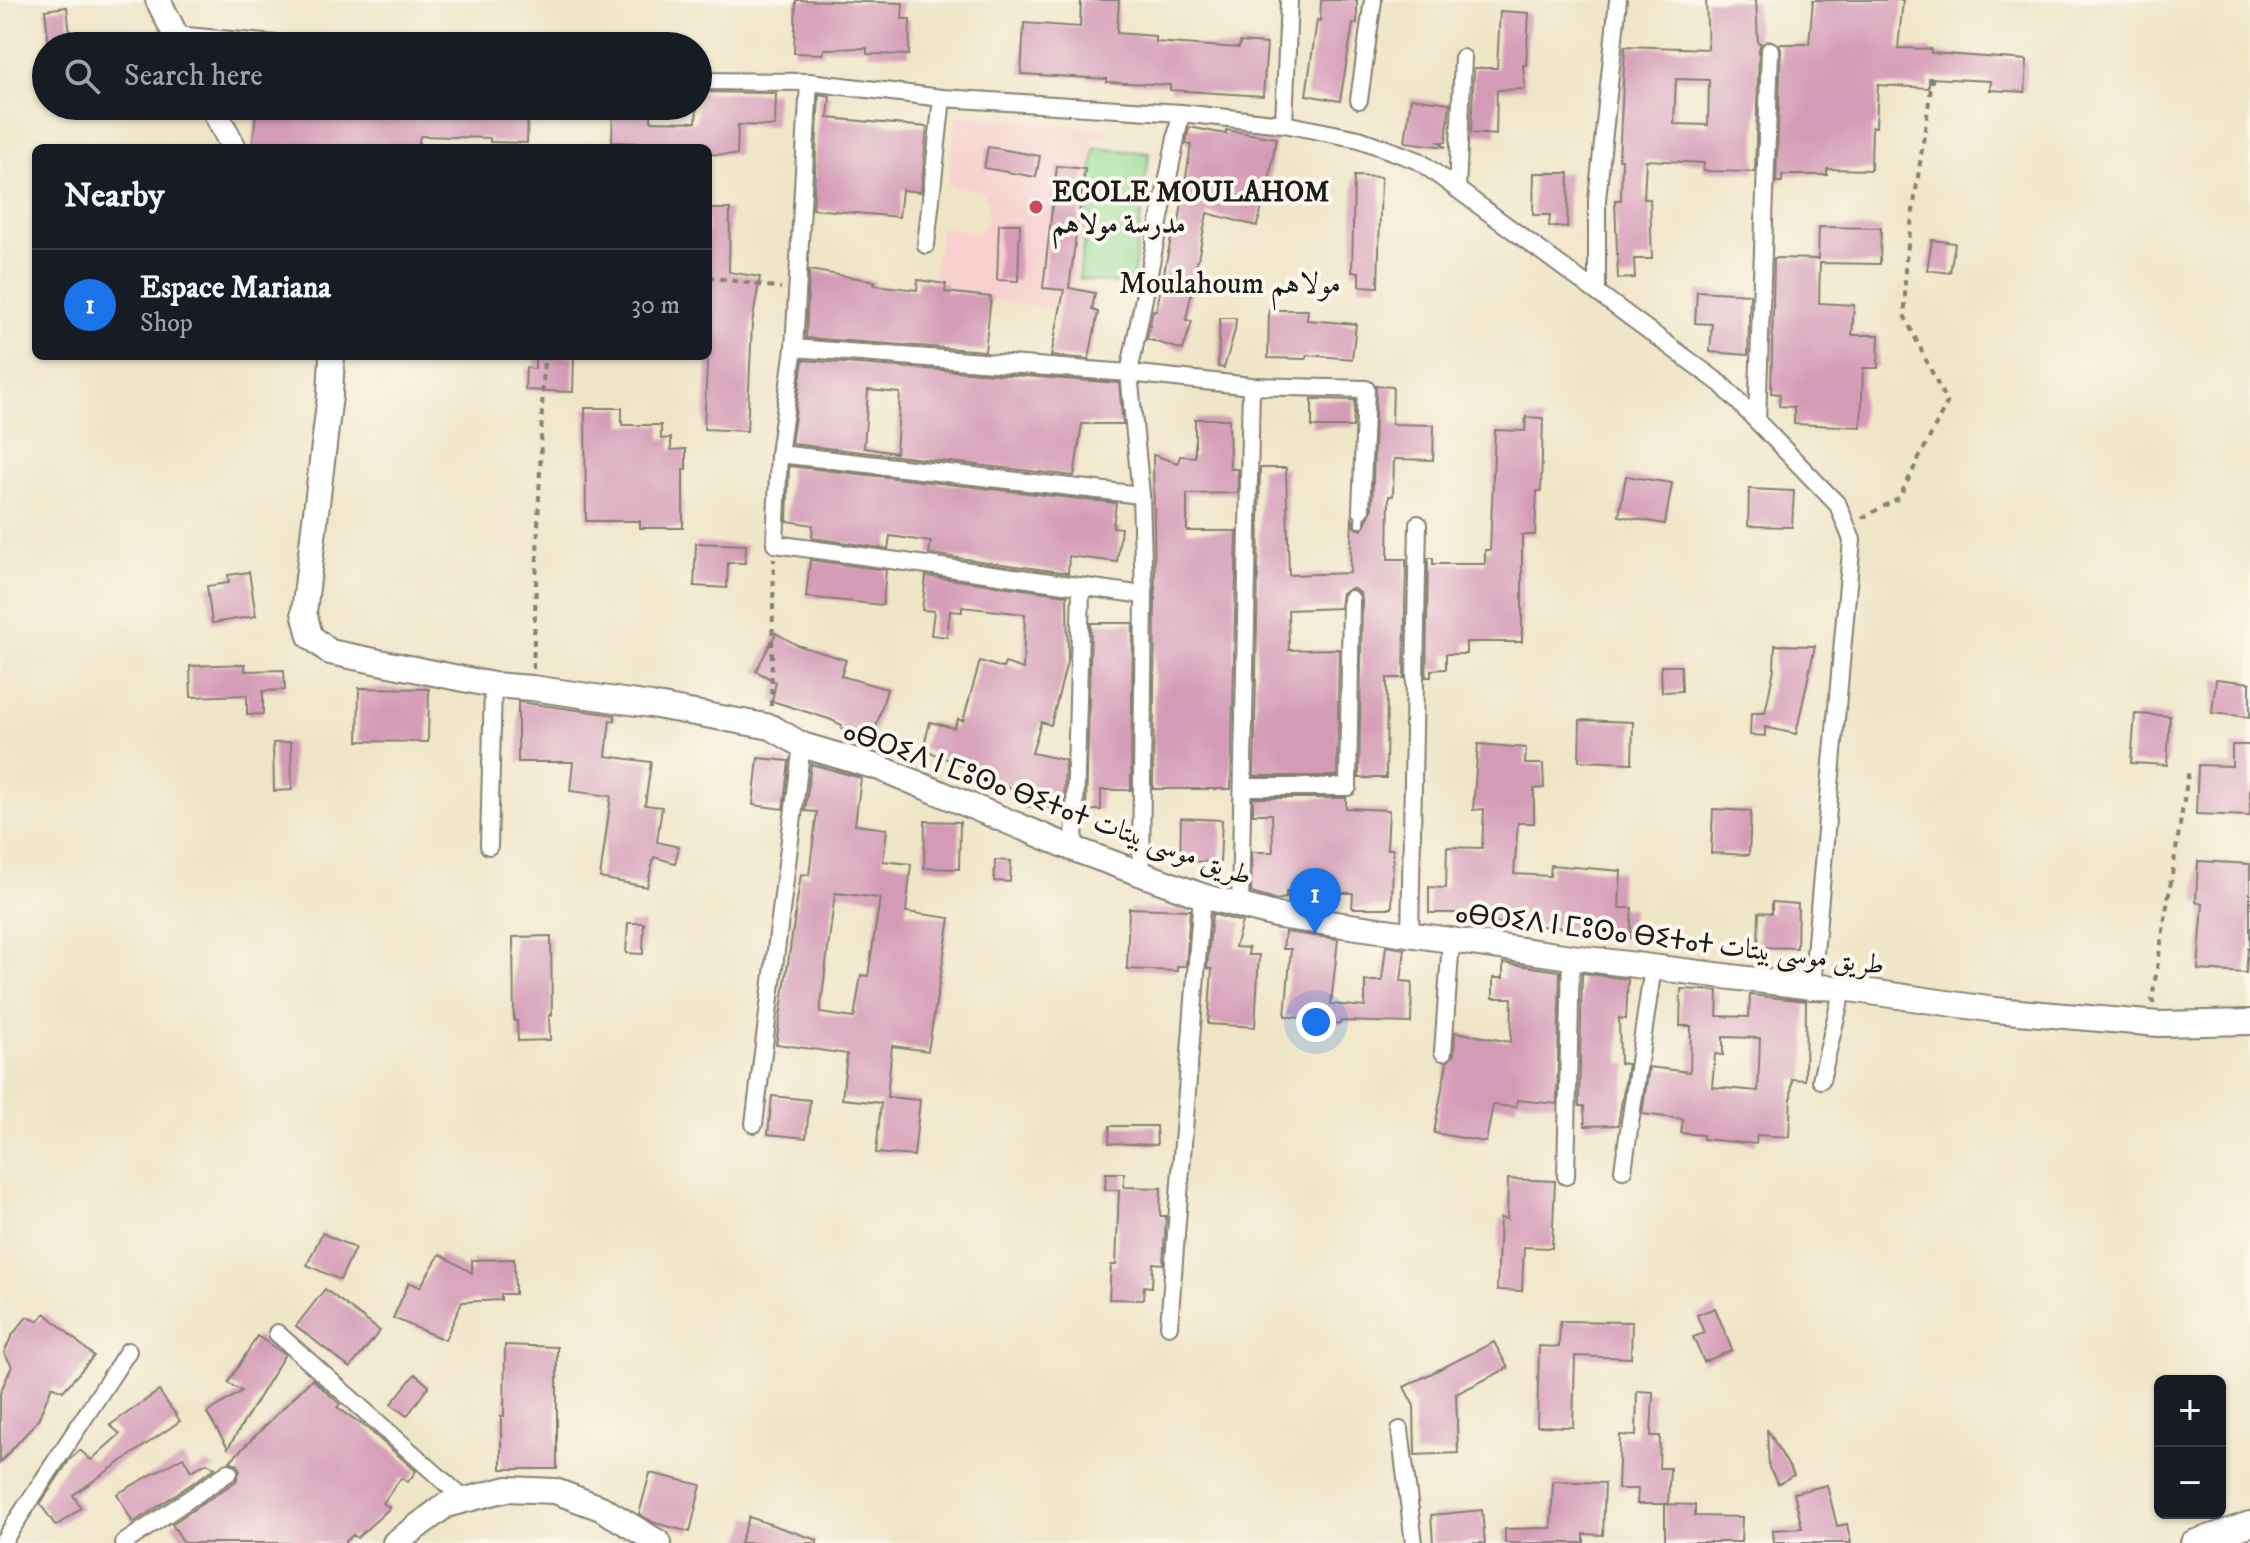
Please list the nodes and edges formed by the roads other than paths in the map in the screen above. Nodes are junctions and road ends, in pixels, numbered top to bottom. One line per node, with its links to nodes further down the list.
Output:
1 (158, 0): 5 (street)
2 (1289, 0): 14 (street)
3 (1373, 0): 11 (street)
4 (1618, 0): 18 (street)
5 (174, 32)
6 (1770, 50): 23 (street)
7 (1463, 58): 16 (street)
8 (712, 81): 9 (street)
9 (809, 82): 10 (street); 19 (street)
10 (942, 98): 12 (street); 17 (street)
11 (1359, 100)
12 (1181, 113): 14 (street); 21 (street)
13 (219, 120): 15 (street)
14 (1284, 124): 16 (street)
15 (232, 144)
16 (1457, 189): 18 (street)
17 (926, 245)
18 (1597, 292): 23 (street)
19 (794, 348): 21 (street); 24 (street)
20 (332, 360): 31 (street, ⴰⴱⵔⵉⴷ ⵏ ⵎⵓⵙⴰ ⴱⵉⵜⴰⵜ طريق موسى بيتات)
21 (1129, 373): 22 (street); 25 (street)
22 (1251, 386): 26 (street); 33 (street)
23 (1757, 421): 43 (street)
24 (779, 454): 25 (street); 28 (street)
25 (1141, 495): 29 (street)
26 (1360, 517)
27 (1418, 524): 39 (street)
28 (1081, 589): 29 (street); 35 (street)
29 (1144, 595): 36 (street)
30 (1351, 599): 33 (street)
31 (493, 685): 32 (street, ⴰⴱⵔⵉⴷ ⵏ ⵎⵓⵙⴰ ⴱⵉⵜⴰⵜ طريق موسى بيتات); 34 (street)
32 (802, 745): 35 (street, ⴰⴱⵔⵉⴷ ⵏ ⵎⵓⵙⴰ ⴱⵉⵜⴰⵜ طريق موسى بيتات); 48 (street)
33 (1245, 787): 38 (street)
34 (489, 846)
35 (1074, 849): 36 (street, ⴰⴱⵔⵉⴷ ⵏ ⵎⵓⵙⴰ ⴱⵉⵜⴰⵜ طريق موسى بيتات)
36 (1141, 872): 37 (street, ⴰⴱⵔⵉⴷ ⵏ ⵎⵓⵙⴰ ⴱⵉⵜⴰⵜ طريق موسى بيتات)
37 (1202, 896): 38 (street, ⴰⴱⵔⵉⴷ ⵏ ⵎⵓⵙⴰ ⴱⵉⵜⴰⵜ طريق موسى بيتات); 51 (street)
38 (1240, 906): 39 (street, ⴰⴱⵔⵉⴷ ⵏ ⵎⵓⵙⴰ ⴱⵉⵜⴰⵜ طريق موسى بيتات)
39 (1410, 935): 40 (street, ⴰⴱⵔⵉⴷ ⵏ ⵎⵓⵙⴰ ⴱⵉⵜⴰⵜ طريق موسى بيتات)
40 (1451, 941): 41 (street, ⴰⴱⵔⵉⴷ ⵏ ⵎⵓⵙⴰ ⴱⵉⵜⴰⵜ طريق موسى بيتات); 46 (street)
41 (1571, 957): 42 (street, ⴰⴱⵔⵉⴷ ⵏ ⵎⵓⵙⴰ ⴱⵉⵜⴰⵜ طريق موسى بيتات); 50 (street)
42 (1653, 967): 43 (street, ⴰⴱⵔⵉⴷ ⵏ ⵎⵓⵙⴰ ⴱⵉⵜⴰⵜ طريق موسى بيتات); 49 (street)
43 (1812, 987): 44 (street, ⴰⴱⵔⵉⴷ ⵏ ⵎⵓⵙⴰ ⴱⵉⵜⴰⵜ طريق موسى بيتات)
44 (1843, 988): 45 (street, ⴰⴱⵔⵉⴷ ⵏ ⵎⵓⵙⴰ ⴱⵉⵜⴰⵜ طريق موسى بيتات); 47 (street)
45 (2250, 1022)
46 (1443, 1052)
47 (1821, 1080)
48 (754, 1124)
49 (1623, 1170)
50 (1566, 1176)
51 (1169, 1326)
52 (277, 1333): 56 (street)
53 (128, 1351): 58 (street)
54 (1400, 1430): 62 (street)
55 (229, 1472): 59 (street)
56 (465, 1500): 60 (street); 61 (street)
57 (2250, 1524): 63 (street)
58 (2, 1543)
59 (124, 1543)
60 (395, 1543)
61 (659, 1543)
62 (1414, 1543)
63 (2193, 1543)

